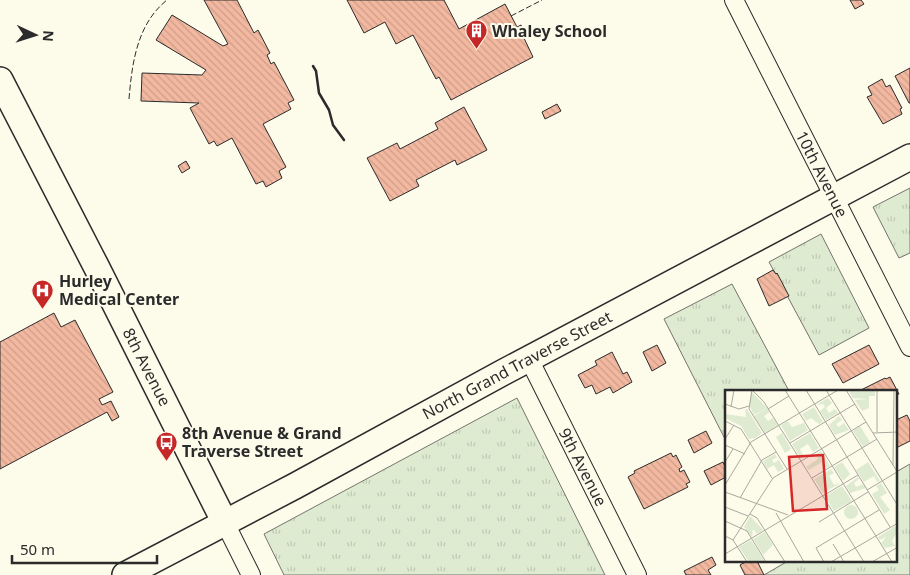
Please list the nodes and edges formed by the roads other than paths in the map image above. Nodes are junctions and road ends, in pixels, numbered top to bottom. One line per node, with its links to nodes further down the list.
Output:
1 (734, 0): 4 (street, 10th Avenue)
2 (0, 80): 7 (street, 8th Avenue)
3 (910, 157): 4 (street, North Grand Traverse Street)
4 (834, 197): 5 (street, 10th Avenue); 6 (street, North Grand Traverse Street)
5 (910, 347)
6 (529, 359): 7 (street, North Grand Traverse Street); 10 (street, 9th Avenue)
7 (225, 523): 8 (street, North Grand Traverse Street); 9 (street, 8th Avenue)
8 (125, 575)
9 (251, 575)
10 (637, 575)

